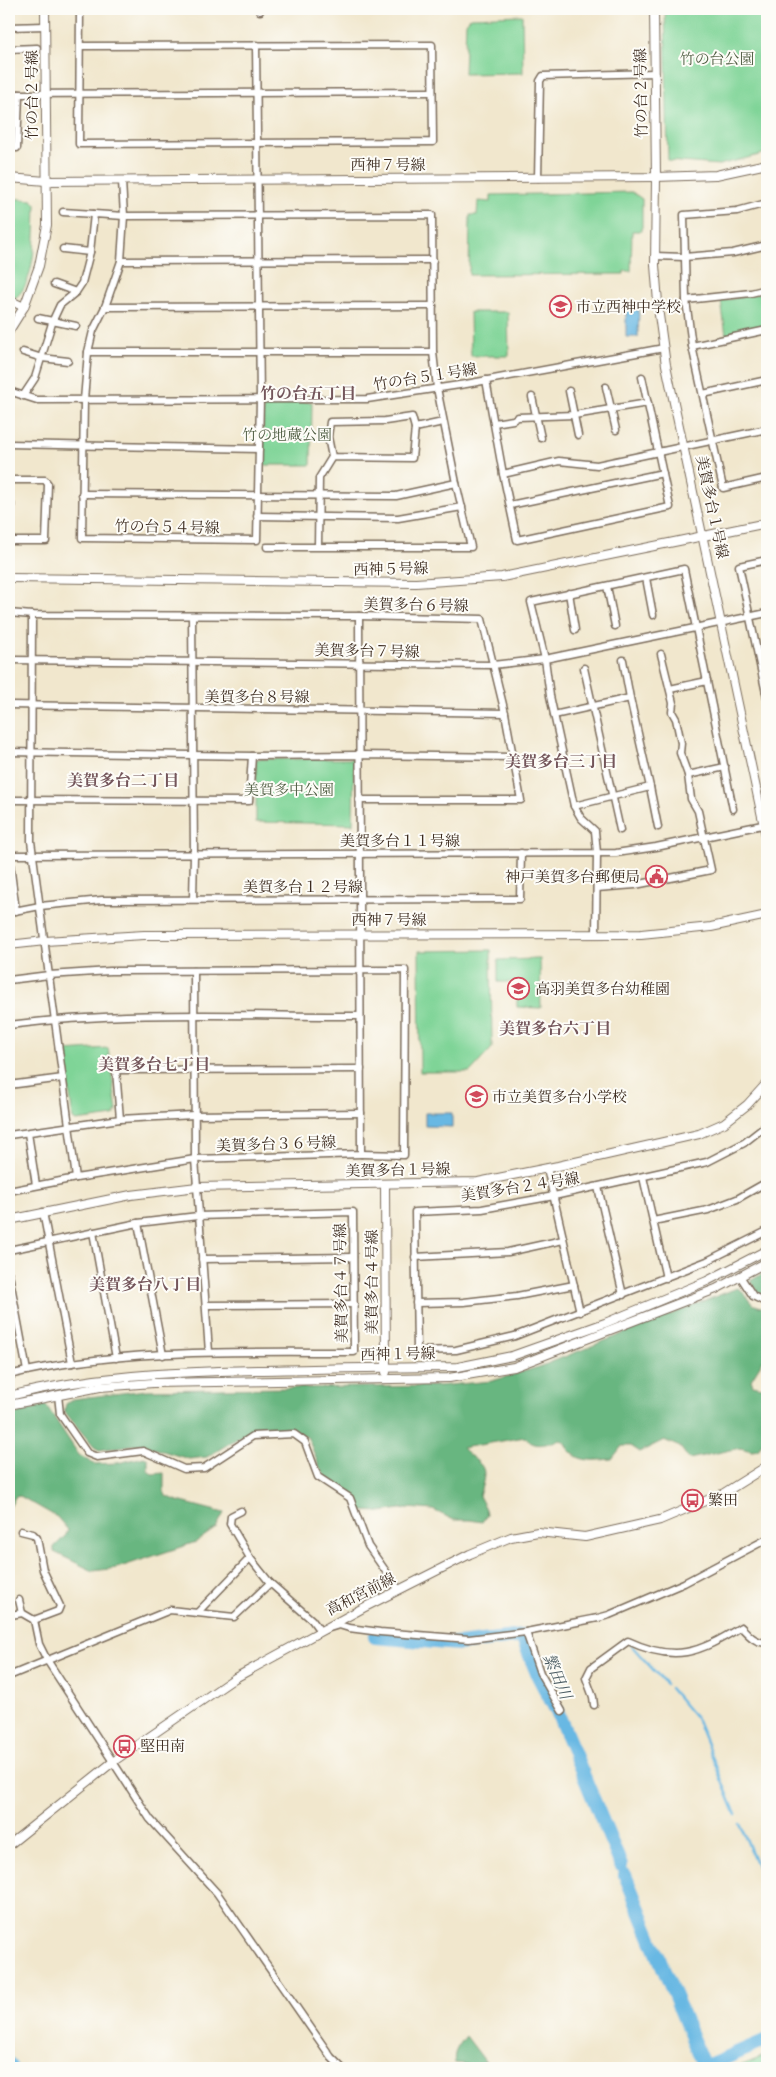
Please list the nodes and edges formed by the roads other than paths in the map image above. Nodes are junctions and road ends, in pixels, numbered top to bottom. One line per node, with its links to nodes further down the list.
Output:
1 (45, 9): 4 (street, 竹の台２号線)
2 (80, 9): 6 (street)
3 (654, 9): 10 (street, 竹の台２号線)
4 (45, 26): 5 (street); 15 (street, 竹の台２号線)
5 (9, 27)
6 (80, 46): 7 (street); 12 (street)
7 (256, 46): 11 (street); 16 (street, 竹の台５４号線)
8 (37, 48): 9 (street)
9 (9, 49)
10 (654, 73): 20 (street, 竹の台２号線); 22 (street)
11 (432, 92): 16 (street); 17 (street)
12 (78, 93): 15 (street); 16 (street); 17 (street)
13 (9, 94): 14 (street)
14 (19, 94): 15 (street); 18 (street)
15 (46, 94): 24 (street, 竹の台２号線)
16 (257, 94): 17 (street, 竹の台５４号線)
17 (258, 142): 23 (street, 竹の台５４号線)
18 (9, 147)
19 (767, 164): 20 (street, 西神７号線)
20 (656, 177): 22 (street, 西神７号線); 34 (street, 美賀多台１号線)
21 (9, 178): 24 (street, 西神７号線)
22 (538, 178): 23 (street, 西神７号線)
23 (258, 180): 25 (street, 西神７号線); 29 (street, 竹の台５４号線)
24 (46, 181): 25 (street, 西神７号線); 45 (street, 竹の台２号線)
25 (122, 181): 30 (street, 竹の台５４号線)
26 (767, 203): 35 (street)
27 (63, 212): 28 (street)
28 (94, 214): 30 (street); 33 (street)
29 (258, 215): 30 (street); 36 (street, 竹の台５４号線); 37 (street)
30 (124, 216): 38 (street, 竹の台５４号線)
31 (767, 245): 35 (street)
32 (63, 249): 33 (street)
33 (90, 252): 41 (street)
34 (655, 256): 35 (street); 54 (street, 美賀多台１号線)
35 (684, 257): 43 (street)
36 (258, 260): 37 (street); 38 (street); 47 (street, 竹の台５４号線)
37 (433, 260): 44 (street)
38 (121, 261): 46 (street, 竹の台５４号線)
39 (54, 284): 41 (street)
40 (767, 288): 43 (street)
41 (76, 292): 49 (street)
42 (9, 300): 45 (street)
43 (686, 300): 53 (street)
44 (433, 306): 47 (street); 57 (street)
45 (24, 307): 52 (street, 竹の台２号線)
46 (105, 307): 47 (street); 56 (street, 竹の台５４号線)
47 (259, 307): 58 (street, 竹の台５４号線)
48 (38, 318): 49 (street)
49 (53, 320): 50 (street); 59 (street)
50 (76, 326)
51 (767, 330): 53 (street)
52 (9, 331)
53 (692, 346): 68 (street)
54 (664, 348): 62 (street, 竹の台５１号線); 87 (street, 美賀多台１号線)
55 (23, 352): 59 (street)
56 (88, 352): 58 (street); 72 (street, 竹の台５４号線)
57 (433, 352): 58 (street); 65 (street)
58 (260, 353): 71 (street, 竹の台５４号線)
59 (42, 358): 60 (street); 69 (street)
60 (68, 361)
61 (642, 377): 73 (street)
62 (486, 380): 65 (street, 竹の台５１号線); 78 (street)
63 (767, 380): 68 (street)
64 (606, 387): 74 (street)
65 (437, 388): 71 (street, 竹の台５１号線); 77 (street)
66 (9, 391): 69 (street, 竹の台５１号線)
67 (569, 391): 75 (street)
68 (703, 394): 84 (street)
69 (23, 396): 72 (street, 竹の台５１号線)
70 (532, 397): 76 (street)
71 (260, 399): 72 (street, 竹の台５１号線); 88 (street, 竹の台５４号線)
72 (84, 400): 86 (street, 竹の台５４号線)
73 (648, 403): 74 (street); 89 (street)
74 (611, 409): 75 (street); 81 (street)
75 (574, 414): 76 (street); 82 (street)
76 (536, 416): 78 (street); 83 (street)
77 (444, 422): 79 (street); 95 (street)
78 (494, 423): 92 (street)
79 (414, 428): 90 (street); 90 (street)
80 (767, 429): 84 (street)
81 (616, 430)
82 (578, 435)
83 (541, 438)
84 (712, 440): 87 (street); 93 (street)
85 (9, 444): 86 (street)
86 (83, 444): 88 (street); 96 (street, 竹の台５４号線)
87 (684, 446): 89 (street); 105 (street, 美賀多台１号線)
88 (259, 449): 97 (street, 竹の台５４号線)
89 (658, 452): 91 (street); 92 (street)
90 (332, 456): 98 (street)
91 (663, 473): 100 (street); 100 (street)
92 (503, 474): 100 (street)
93 (767, 478)
94 (9, 480): 106 (street)
95 (456, 483): 98 (street); 101 (street)
96 (82, 494): 97 (street); 102 (street, 竹の台５４号線)
97 (258, 494): 98 (street); 102 (street, 竹の台５４号線)
98 (318, 496): 103 (street)
99 (9, 504): 106 (street)
100 (510, 505)
101 (462, 507): 103 (street); 107 (street)
102 (257, 516): 103 (street)
103 (318, 516): 107 (street)
104 (767, 523): 105 (street, 西神５号線)
105 (704, 536): 110 (street, 西神５号線); 121 (street, 美賀多台１号線)
106 (9, 541)
107 (318, 546): 108 (street)
108 (267, 547)
109 (767, 560): 119 (street)
110 (9, 578)
111 (646, 578): 112 (street); 117 (street); 123 (street)
112 (607, 586): 113 (street); 122 (street)
113 (569, 593): 124 (street); 126 (street)
114 (767, 612): 119 (street, 美賀多台７号線)
115 (9, 613): 116 (street, 美賀多台６号線)
116 (32, 615): 120 (street, 美賀多台６号線); 129 (street)
117 (653, 615)
118 (359, 616): 120 (street, 美賀多台６号線); 131 (street); 132 (street, 美賀多台６号線)
119 (750, 616): 121 (street, 美賀多台７号線); 133 (street)
120 (192, 617): 130 (street)
121 (722, 622): 123 (street, 美賀多台７号線); 162 (street, 美賀多台１号線)
122 (616, 626)
123 (696, 628): 126 (street, 美賀多台７号線); 135 (street)
124 (575, 630)
125 (661, 654): 136 (street)
126 (545, 659): 132 (street, 美賀多台７号線); 145 (street)
127 (9, 660): 129 (street, 美賀多台７号線)
128 (623, 660): 137 (street)
129 (32, 661): 130 (street, 美賀多台７号線); 140 (street)
130 (193, 662): 131 (street, 美賀多台７号線); 142 (street)
131 (359, 663): 132 (street, 美賀多台７号線); 143 (street)
132 (493, 665): 144 (street, 美賀多台６号線)
133 (764, 666): 138 (street)
134 (584, 668): 141 (street)
135 (707, 681): 136 (street); 152 (street)
136 (670, 689): 153 (street)
137 (630, 698): 141 (street); 154 (street)
138 (767, 698)
139 (9, 705): 140 (street, 美賀多台８号線)
140 (33, 706): 142 (street, 美賀多台８号線); 147 (street)
141 (593, 706): 145 (street); 155 (street)
142 (193, 708): 143 (street, 美賀多台８号線); 148 (street)
143 (359, 710): 144 (street, 美賀多台８号線); 149 (street)
144 (505, 713): 151 (street, 美賀多台６号線)
145 (554, 715): 160 (street)
146 (9, 752): 147 (street)
147 (32, 752): 148 (street); 157 (street)
148 (193, 755): 150 (street); 159 (street)
149 (359, 755): 150 (street); 151 (street); 158 (street)
150 (252, 756): 159 (street)
151 (513, 757): 158 (street, 美賀多台６号線)
152 (725, 767): 153 (street); 161 (street)
153 (688, 775): 165 (street)
154 (650, 788): 155 (street); 163 (street)
155 (613, 796): 160 (street); 164 (street)
156 (9, 800): 157 (street)
157 (31, 800): 159 (street); 172 (street)
158 (359, 800): 169 (street)
159 (193, 802): 168 (street)
160 (574, 806): 167 (street)
161 (733, 809)
162 (766, 824): 165 (street, 美賀多台１１号線); 166 (street, 美賀多台１号線)
163 (658, 826)
164 (620, 830)
165 (704, 837): 167 (street, 美賀多台１１号線); 173 (street)
166 (767, 840)
167 (597, 853): 170 (street, 美賀多台１１号線); 173 (street)
168 (194, 854): 169 (street, 美賀多台１１号線); 172 (street, 美賀多台１１号線); 174 (street)
169 (359, 854): 170 (street, 美賀多台１１号線); 175 (street)
170 (521, 854): 175 (street, 美賀多台１２号線)
171 (9, 855): 172 (street, 美賀多台１１号線); 177 (street)
172 (33, 855): 176 (street)
173 (597, 888): 180 (street)
174 (193, 899): 175 (street, 美賀多台１２号線); 176 (street, 美賀多台１２号線)
175 (360, 899): 179 (street)
176 (40, 906): 177 (street, 美賀多台１２号線); 181 (street)
177 (12, 912)
178 (767, 915): 180 (street, 西神７号線)
179 (360, 934): 180 (street, 西神７号線); 181 (street, 西神７号線); 183 (street)
180 (596, 934)
181 (45, 941): 182 (street, 西神７号線); 185 (street)
182 (9, 945)
183 (360, 969): 184 (street); 188 (street); 203 (street, 美賀多台３６号線)
184 (194, 971): 185 (street); 187 (street)
185 (49, 975): 186 (street); 189 (street)
186 (9, 980)
187 (194, 1016): 188 (street); 189 (street); 191 (street)
188 (360, 1016): 192 (street)
189 (55, 1019): 190 (street); 193 (street)
190 (9, 1025)
191 (194, 1069): 192 (street); 197 (street); 198 (street)
192 (361, 1069): 196 (street)
193 (63, 1078): 195 (street); 200 (street)
194 (767, 1083): 205 (street, 美賀多台１号線)
195 (9, 1085)
196 (361, 1113): 197 (street); 203 (street)
197 (194, 1115): 198 (street); 204 (street)
198 (120, 1119): 200 (street)
199 (767, 1125): 206 (street, 美賀多台２４号線)
200 (69, 1127): 201 (street); 207 (street)
201 (28, 1132): 202 (street); 210 (street)
202 (9, 1135)
203 (361, 1154): 204 (street, 美賀多台３６号線)
204 (195, 1159): 207 (street, 美賀多台３６号線); 211 (street)
205 (547, 1168): 209 (street, 美賀多台１号線); 214 (street)
206 (643, 1177): 212 (street, 美賀多台２４号線); 218 (street)
207 (76, 1178): 210 (street, 美賀多台３６号線)
208 (767, 1182): 218 (street)
209 (385, 1184): 211 (street, 美賀多台１号線); 244 (street, 美賀多台４号線)
210 (36, 1185): 213 (street, 美賀多台３６号線)
211 (196, 1187): 215 (street, 美賀多台１号線); 216 (street)
212 (598, 1187): 214 (street, 美賀多台２４号線); 234 (street)
213 (9, 1191)
214 (554, 1196): 222 (street); 227 (street, 美賀多台２４号線)
215 (43, 1212): 217 (street, 美賀多台１号線); 223 (street)
216 (198, 1216): 219 (street, 美賀多台４７号線); 226 (street, 美賀多台４７号線); 228 (street)
217 (9, 1220)
218 (653, 1221): 232 (street)
219 (138, 1223): 221 (street, 美賀多台４７号線); 241 (street)
220 (767, 1231): 232 (street, 美賀多台２４号線)
221 (93, 1232): 223 (street, 美賀多台４７号線); 242 (street)
222 (564, 1240): 227 (street); 233 (street)
223 (49, 1242): 224 (street, 美賀多台４７号線); 243 (street)
224 (9, 1250)
225 (767, 1250): 244 (street, 西神１号線)
226 (353, 1257): 228 (street); 237 (street, 美賀多台４７号線)
227 (416, 1257): 235 (street, 美賀多台２４号線)
228 (202, 1259): 238 (street)
229 (767, 1262): 231 (street, 西神１号線)
230 (9, 1274): 245 (street)
231 (740, 1276): 236 (street); 247 (street, 西神１号線)
232 (666, 1278): 234 (street, 美賀多台２４号線)
233 (574, 1285): 235 (street); 239 (street)
234 (623, 1295): 239 (street, 美賀多台２４号線)
235 (416, 1303): 239 (street, 美賀多台２４号線)
236 (767, 1303)
237 (354, 1304): 238 (street); 240 (street, 美賀多台４７号線)
238 (207, 1306): 240 (street)
239 (580, 1312)
240 (209, 1352): 241 (street, 美賀多台４７号線)
241 (162, 1355): 242 (street, 美賀多台４７号線)
242 (116, 1358): 243 (street, 美賀多台４７号線)
243 (72, 1363): 245 (street, 美賀多台４７号線)
244 (386, 1367): 247 (street, 美賀多台４号線); 249 (street, 西神１号線)
245 (27, 1371): 246 (street, 美賀多台４７号線)
246 (9, 1375)
247 (386, 1379): 248 (street, 西神１号線)
248 (58, 1394): 250 (street, 西神１号線); 257 (street)
249 (9, 1396)
250 (9, 1405)
251 (767, 1466): 257 (street, 高和宮前線)
252 (241, 1511): 255 (street)
253 (21, 1531): 262 (street)
254 (767, 1539): 264 (street)
255 (250, 1558): 256 (street); 260 (street)
256 (270, 1583): 260 (street); 263 (street)
257 (399, 1590): 263 (street, 高和宮前線)
258 (19, 1600): 261 (street)
259 (9, 1610): 261 (street)
260 (198, 1612): 266 (street)
261 (22, 1613): 262 (street)
262 (34, 1620): 266 (street)
263 (320, 1631): 264 (street); 270 (street, 高和宮前線)
264 (526, 1632): 269 (street)
265 (767, 1643): 268 (street)
266 (48, 1660): 267 (street); 270 (street)
267 (9, 1676)
268 (594, 1706)
269 (562, 1711)
270 (113, 1762): 271 (street, 高和宮前線); 272 (street)
271 (9, 1845)
272 (342, 2068)

